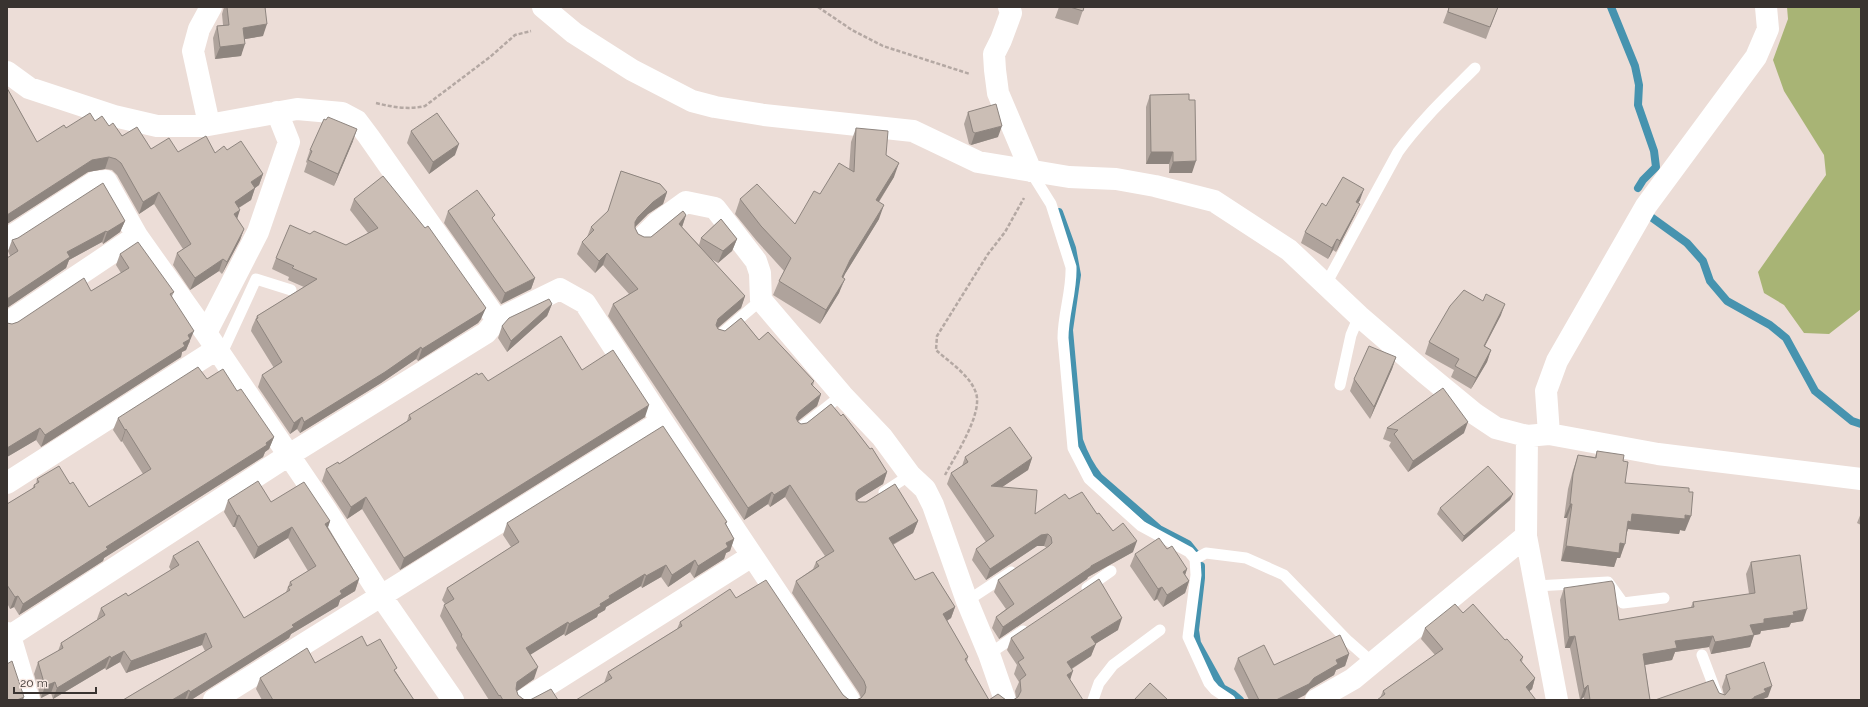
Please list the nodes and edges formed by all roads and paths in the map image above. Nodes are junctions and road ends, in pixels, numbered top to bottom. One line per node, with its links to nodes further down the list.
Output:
1 (211, 7): 11 (street)
2 (818, 7): 8 (path)
3 (1009, 7): 8 (street)
4 (1766, 7): 28 (street)
5 (549, 12): 9 (path); 12 (street)
6 (1475, 68): 16 (lane)
7 (7, 72): 11 (street)
8 (996, 80): 12 (street)
9 (373, 103)
10 (277, 112): 11 (street); 20 (street); 23 (street)
11 (209, 124)
12 (1033, 175): 16 (street); 35 (path); 38 (lane)
13 (137, 236): 15 (street); 21 (street); 23 (street)
14 (643, 237): 18 (street)
15 (7, 240)
16 (1326, 284): 19 (street)
17 (291, 290): 23 (lane)
18 (761, 300): 22 (lane); 25 (street)
19 (1360, 316): 24 (lane); 29 (street)
20 (497, 320): 26 (street); 30 (street)
21 (7, 323)
22 (718, 336)
23 (215, 346): 30 (street); 33 (street)
24 (1340, 385)
25 (842, 395): 27 (lane); 31 (street)
26 (662, 422): 37 (street); 43 (street)
27 (799, 429)
28 (1549, 434): 29 (street); 32 (street)
29 (1527, 436): 36 (street)
30 (289, 455): 43 (street); 48 (street)
31 (910, 475): 34 (lane); 35 (street)
32 (1861, 479)
33 (7, 483)
34 (878, 496)
35 (930, 500): 45 (street)
36 (1526, 536): 41 (street); 51 (street)
37 (752, 556): 52 (street); 56 (street)
38 (1195, 559): 51 (lane); 59 (lane)
39 (1023, 564): 45 (lane)
40 (1111, 571): 42 (lane)
41 (1536, 586): 44 (lane); 61 (street)
42 (1079, 593)
43 (380, 596): 54 (street); 55 (street)
44 (1664, 598)
45 (967, 601): 49 (street)
46 (1034, 624): 49 (lane)
47 (1160, 630): 58 (lane)
48 (8, 634): 53 (street)
49 (989, 654): 57 (street)
50 (1702, 655): 62 (lane)
51 (1373, 663): 60 (street)
52 (841, 697)
53 (29, 700)
54 (214, 700)
55 (453, 700)
56 (524, 700)
57 (1005, 700)
58 (1093, 700)
59 (1230, 700)
60 (1316, 700)
61 (1557, 700)
62 (1719, 700)

